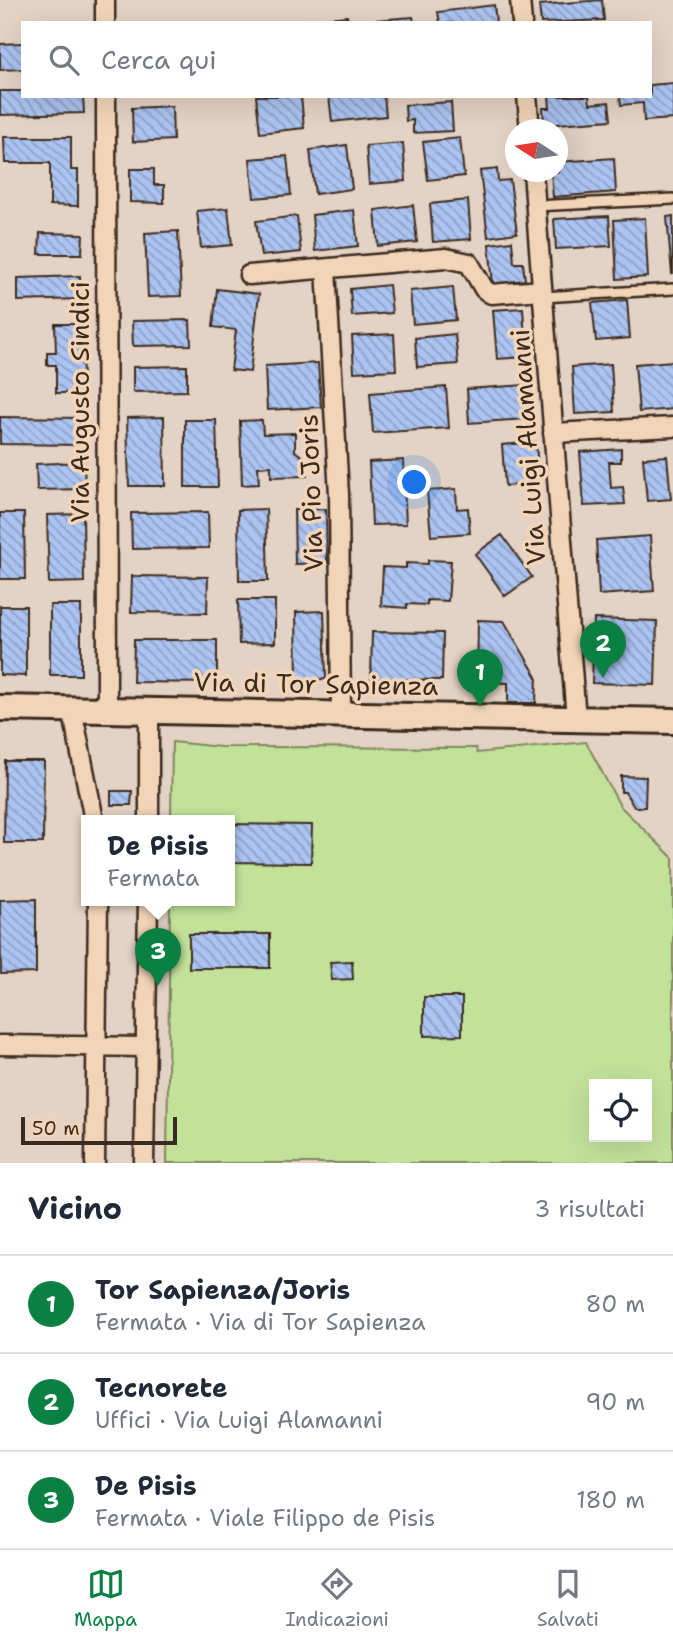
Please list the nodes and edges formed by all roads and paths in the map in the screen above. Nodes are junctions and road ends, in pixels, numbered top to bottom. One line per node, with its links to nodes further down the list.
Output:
1 (105, 0): 3 (street)
2 (520, 0): 4 (street)
3 (105, 21)
4 (522, 21)
5 (107, 98): 19 (street, Via Augusto Sindici)
6 (527, 98): 7 (street)
7 (529, 119)
8 (534, 182): 10 (street, Via Luigi Alamanni)
9 (673, 199): 10 (lane)
10 (535, 206): 14 (street, Via Luigi Alamanni)
11 (326, 269): 12 (street); 14 (street); 21 (street, Via Pio Joris)
12 (248, 275)
13 (673, 289): 14 (lane)
14 (543, 293): 16 (street, Via Luigi Alamanni)
15 (673, 427): 16 (street)
16 (553, 433): 22 (street, Via Luigi Alamanni)
17 (0, 708): 18 (street, Via di Tor Sapienza)
18 (72, 709): 19 (street, Via di Tor Sapienza); 24 (street)
19 (107, 709): 20 (street, Via di Tor Sapienza)
20 (149, 709): 21 (street, Via di Tor Sapienza); 25 (street)
21 (341, 715): 22 (street, Via di Tor Sapienza)
22 (576, 719): 23 (street, Via di Tor Sapienza)
23 (673, 721)
24 (93, 815)
25 (149, 815)
26 (98, 906): 29 (street)
27 (148, 906): 30 (street)
28 (0, 1045): 29 (street)
29 (96, 1047): 30 (street); 31 (street)
30 (145, 1047): 32 (street)
31 (95, 1163)
32 (144, 1163)

